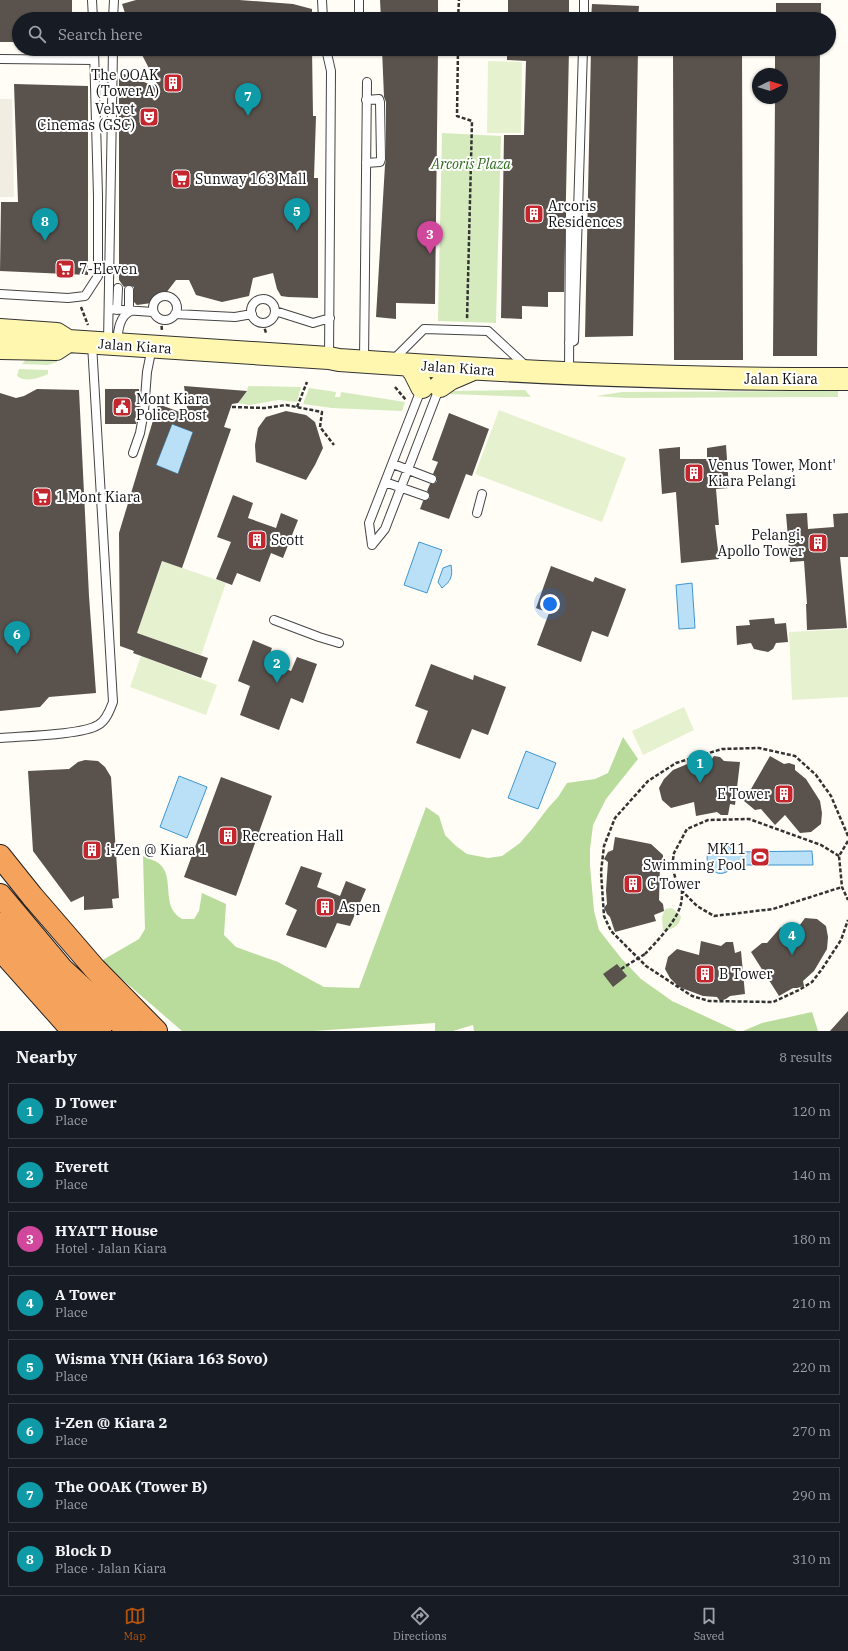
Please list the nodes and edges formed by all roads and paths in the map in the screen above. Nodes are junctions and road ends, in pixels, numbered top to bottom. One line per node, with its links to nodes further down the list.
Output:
1 (92, 0): 7 (lane)
2 (114, 0): 8 (lane)
3 (322, 0): 9 (lane)
4 (359, 0): 10 (lane)
5 (459, 0): 11 (path)
6 (584, 0): 12 (lane)
7 (93, 12)
8 (113, 12)
9 (323, 12)
10 (359, 12)
11 (458, 12)
12 (584, 12)
13 (94, 56): 19 (lane)
14 (113, 56): 28 (lane)
15 (328, 56): 34 (lane)
16 (458, 56): 38 (path)
17 (583, 56): 43 (lane)
18 (0, 59): 19 (lane)
19 (94, 60): 27 (lane)
20 (367, 82): 21 (lane)
21 (366, 100): 22 (lane); 22 (lane)
22 (366, 163): 46 (lane)
23 (570, 213): 43 (lane)
24 (118, 288): 28 (lane)
25 (129, 290): 29 (lane)
26 (0, 294): 27 (lane)
27 (77, 297): 40 (path)
28 (113, 309): 29 (lane); 40 (lane)
29 (131, 311): 31 (lane); 40 (lane)
30 (275, 311): 33 (lane); 34 (lane); 36 (lane)
31 (153, 312): 32 (lane); 35 (lane)
32 (175, 314): 33 (lane); 35 (lane)
33 (252, 314): 36 (lane)
34 (330, 318): 45 (lane)
35 (161, 320): 41 (path)
36 (263, 323): 39 (path)
37 (0, 330): 42 (main road, Jalan Kiara)
38 (467, 331): 47 (lane); 48 (lane)
39 (266, 333)
40 (101, 339): 41 (main road, Jalan Kiara); 42 (main road, Jalan Kiara); 68 (lane)
41 (157, 339): 45 (main road, Jalan Kiara); 57 (lane)
42 (68, 341): 44 (main road, Jalan Kiara)
43 (569, 343): 49 (lane)
44 (0, 348)
45 (329, 358): 46 (main road, Jalan Kiara)
46 (364, 362): 47 (main road, Jalan Kiara)
47 (399, 364): 52 (main road, Jalan Kiara)
48 (534, 372): 49 (main road, Jalan Kiara); 52 (main road, Jalan Kiara)
49 (569, 374): 50 (main road, Jalan Kiara)
50 (848, 379)
51 (307, 382): 55 (path)
52 (430, 382): 53 (path); 58 (lane); 59 (lane)
53 (394, 387)
54 (232, 407): 55 (path)
55 (297, 407): 56 (path)
56 (334, 445)
57 (133, 453)
58 (393, 464): 59 (lane); 61 (lane)
59 (408, 471): 60 (lane); 62 (lane)
60 (432, 479)
61 (385, 482): 62 (lane); 62 (lane)
62 (400, 488): 64 (lane)
63 (482, 494): 65 (lane)
64 (425, 496)
65 (477, 513)
66 (274, 620): 67 (lane)
67 (339, 643)
68 (0, 738)
69 (848, 836): 77 (path)
70 (848, 841): 72 (path)
71 (0, 856): 82 (highway)
72 (839, 856): 73 (path); 74 (path)
73 (842, 887): 74 (path); 76 (path)
74 (682, 891): 80 (path, bridge)
75 (0, 895): 81 (highway)
76 (848, 900)
77 (848, 920)
78 (0, 924): 81 (highway)
79 (0, 950): 81 (highway)
80 (622, 969)
81 (103, 1028)
82 (156, 1031)

